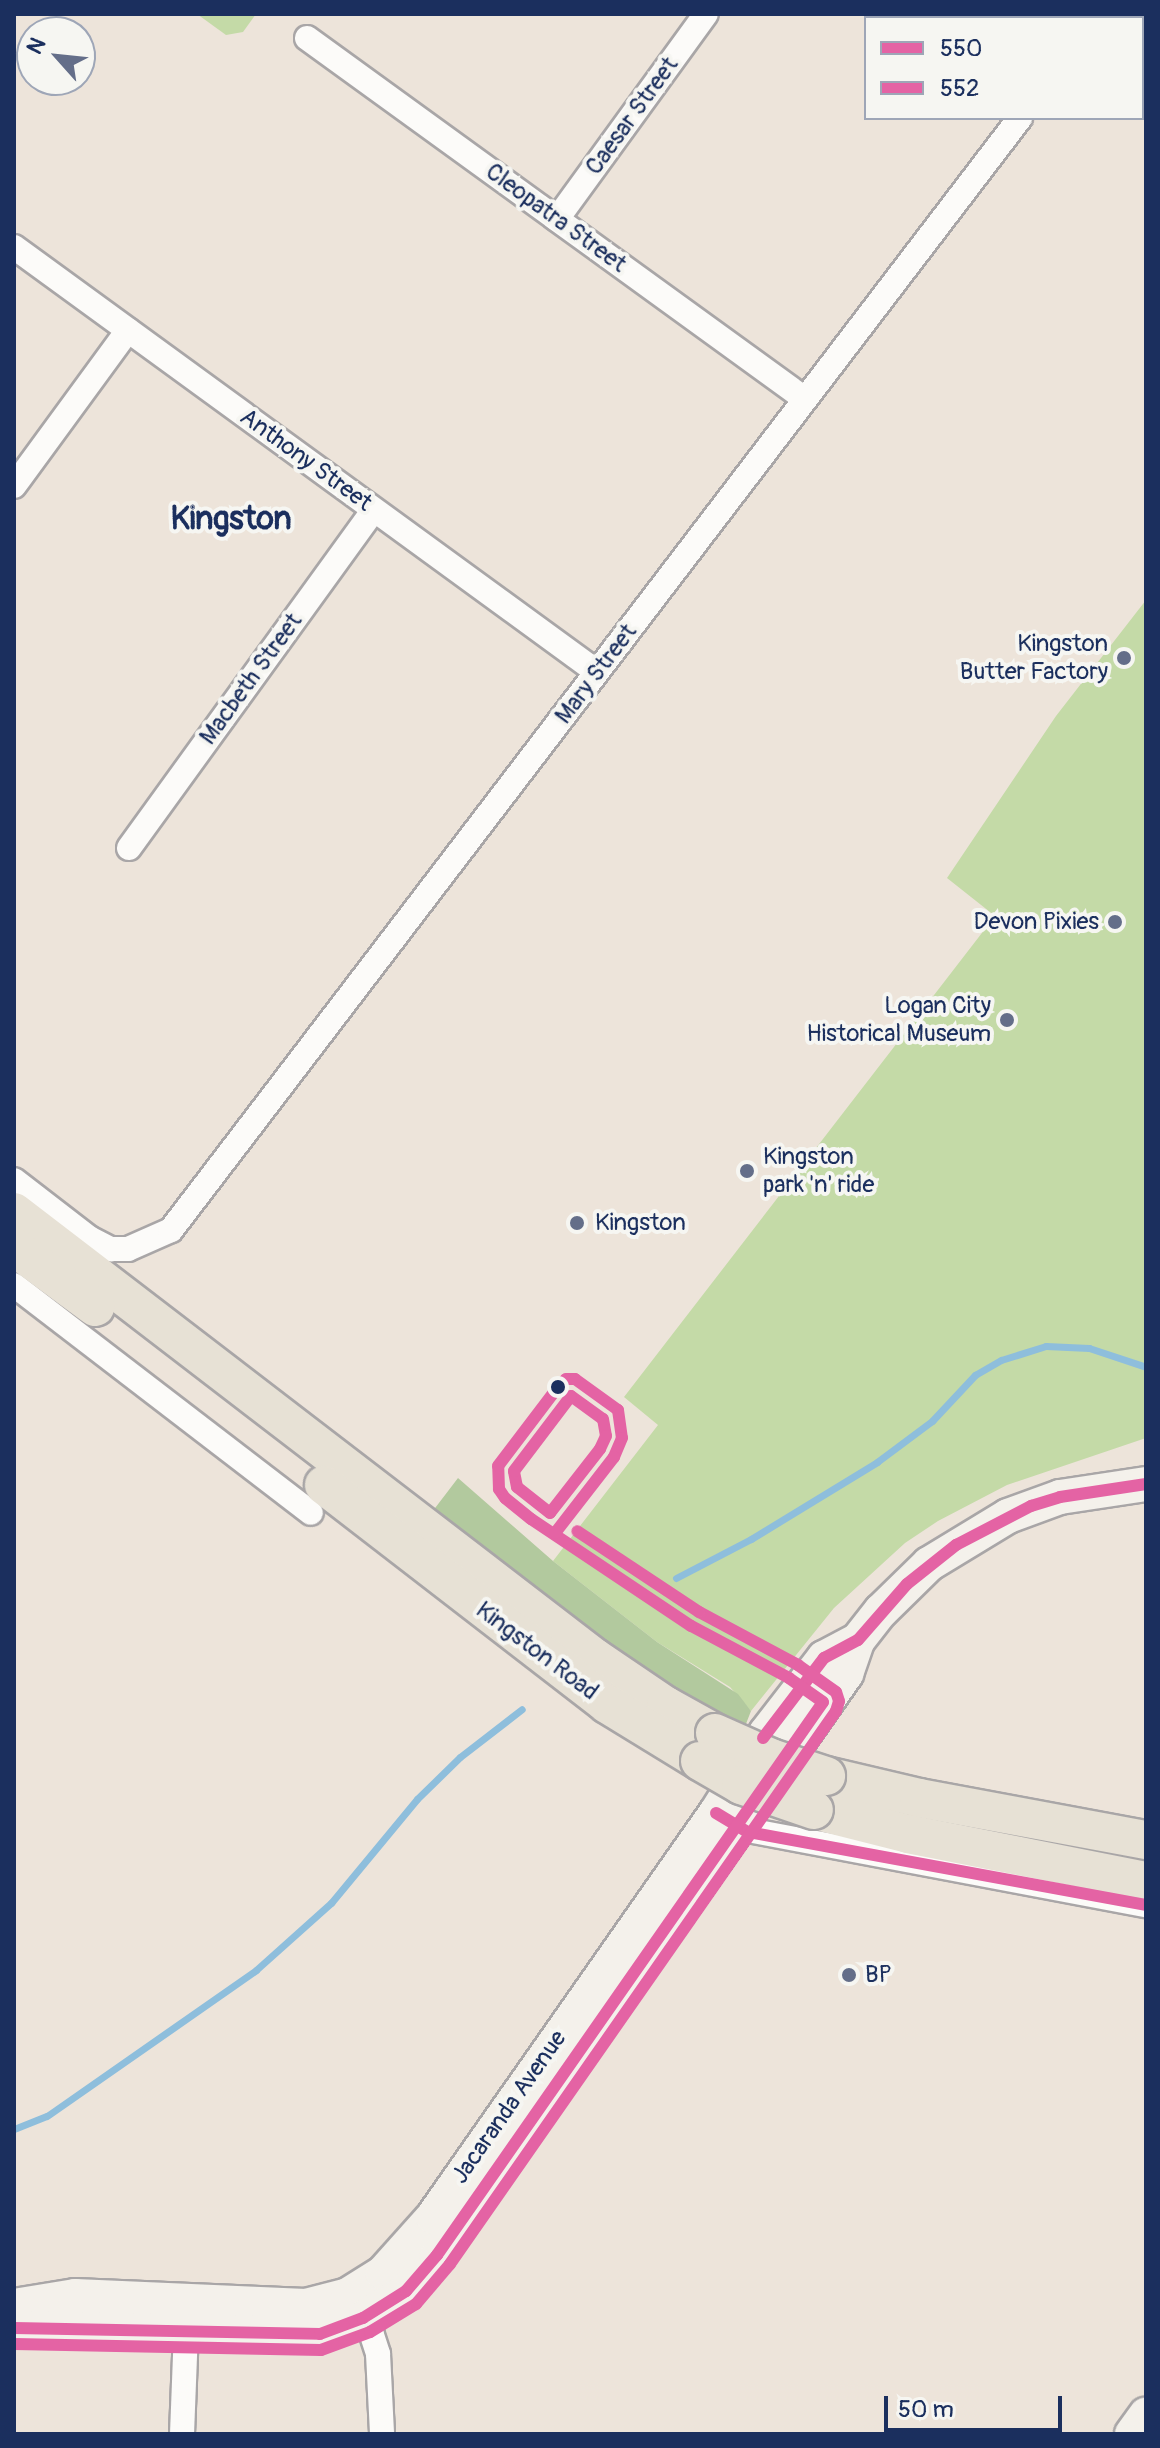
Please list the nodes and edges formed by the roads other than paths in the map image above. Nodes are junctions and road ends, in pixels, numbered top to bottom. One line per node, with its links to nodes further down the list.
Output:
1 (706, 14): 4 (street, Caesar Street)
2 (307, 38): 4 (street, Cleopatra Street)
3 (1018, 120): 7 (street, Mary Street)
4 (557, 219): 7 (street, Cleopatra Street)
5 (14, 247): 6 (street, Anthony Street)
6 (128, 330): 8 (street); 9 (street, Anthony Street)
7 (805, 399): 10 (street, Mary Street)
8 (14, 486)
9 (374, 510): 10 (street, Anthony Street); 11 (street, Macbeth Street)
10 (597, 672): 12 (street, Mary Street)
11 (129, 848)
12 (14, 1180)
13 (14, 1212): 17 (main road, Kingston Road)
14 (14, 1247): 17 (main road, Kingston Road)
15 (14, 1285): 18 (street)
16 (1146, 1484): 19 (street, Jacaranda Avenue)
17 (355, 1492): 20 (main road, Kingston Road, bridge)
18 (311, 1513)
19 (858, 1640): 21 (street, Jacaranda Avenue); 26 (street, Jacaranda Avenue)
20 (820, 1793): 22 (main road, Kingston Road); 23 (main road, Kingston Road)
21 (737, 1828): 24 (street); 26 (street, Jacaranda Avenue)
22 (1146, 1840)
23 (1146, 1881)
24 (1146, 1905)
25 (14, 2306): 27 (street, Jacaranda Avenue)
26 (355, 2306): 27 (street, Jacaranda Avenue); 29 (street, Jacaranda Avenue); 31 (street)
27 (106, 2313): 28 (street, Jacaranda Avenue); 29 (street, Jacaranda Avenue)
28 (14, 2328)
29 (186, 2332): 30 (street)
30 (182, 2434)
31 (382, 2434)

